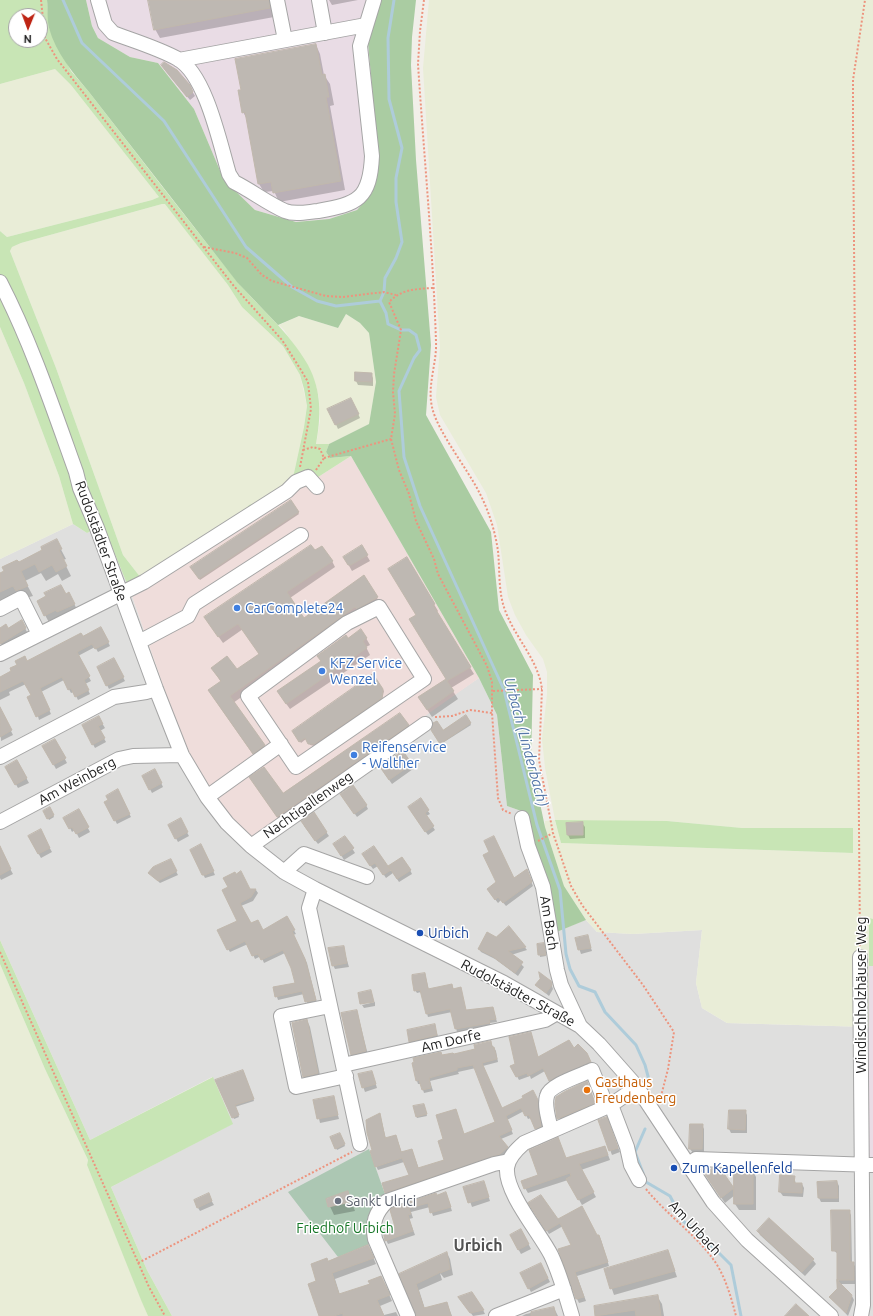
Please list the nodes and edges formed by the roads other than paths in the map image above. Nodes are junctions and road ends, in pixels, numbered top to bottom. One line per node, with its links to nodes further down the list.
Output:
1 (98, 0): 8 (street)
2 (277, 0): 7 (street)
3 (319, 0): 6 (street)
4 (374, 0): 5 (street)
5 (366, 25): 6 (street); 8 (street)
6 (325, 33): 7 (street)
7 (285, 40): 8 (street)
8 (179, 60)
9 (0, 282): 12 (street, Rudolstädter Straße)
10 (307, 482): 12 (street)
11 (300, 535): 15 (street)
12 (121, 593): 14 (street); 15 (street, Rudolstädter Straße)
13 (0, 609): 14 (street)
14 (39, 634): 16 (street)
15 (139, 642): 17 (street, Rudolstädter Straße)
16 (0, 654)
17 (156, 689): 20 (street, Rudolstädter Straße); 21 (street)
18 (425, 724): 25 (street, Nachtigallenweg)
19 (281, 744): 19 (street); 22 (street)
20 (182, 755): 22 (street, Rudolstädter Straße); 24 (street, Am Weinberg)
21 (0, 757)
22 (207, 797): 25 (street, Rudolstädter Straße)
23 (522, 818): 32 (street, Am Bach)
24 (0, 822)
25 (251, 846): 26 (street, Rudolstädter Straße)
26 (284, 872): 27 (street); 28 (street, Rudolstädter Straße)
27 (367, 877)
28 (315, 889): 30 (street); 31 (street, Rudolstädter Straße)
29 (860, 956): 40 (street, Windischholzhäuser Weg)
30 (330, 1006): 33 (street); 33 (street, Am Dorfe)
31 (557, 1013): 32 (street, Rudolstädter Straße); 33 (street, Am Dorfe)
32 (580, 1026): 34 (street, Rudolstädter Straße)
33 (344, 1071): 37 (street)
34 (637, 1086): 35 (street); 39 (street, Rudolstädter Straße)
35 (609, 1106): 36 (street); 36 (street); 41 (street)
36 (551, 1130): 38 (street)
37 (360, 1144)
38 (509, 1161): 42 (street); 43 (street)
39 (687, 1164): 40 (street); 46 (street, Rudolstädter Straße)
40 (867, 1165): 47 (street, Windischholzhäuser Weg)
41 (639, 1180)
42 (564, 1289): 44 (street); 45 (street)
43 (408, 1316)
44 (496, 1316)
45 (572, 1316)
46 (831, 1316)
47 (861, 1316)

